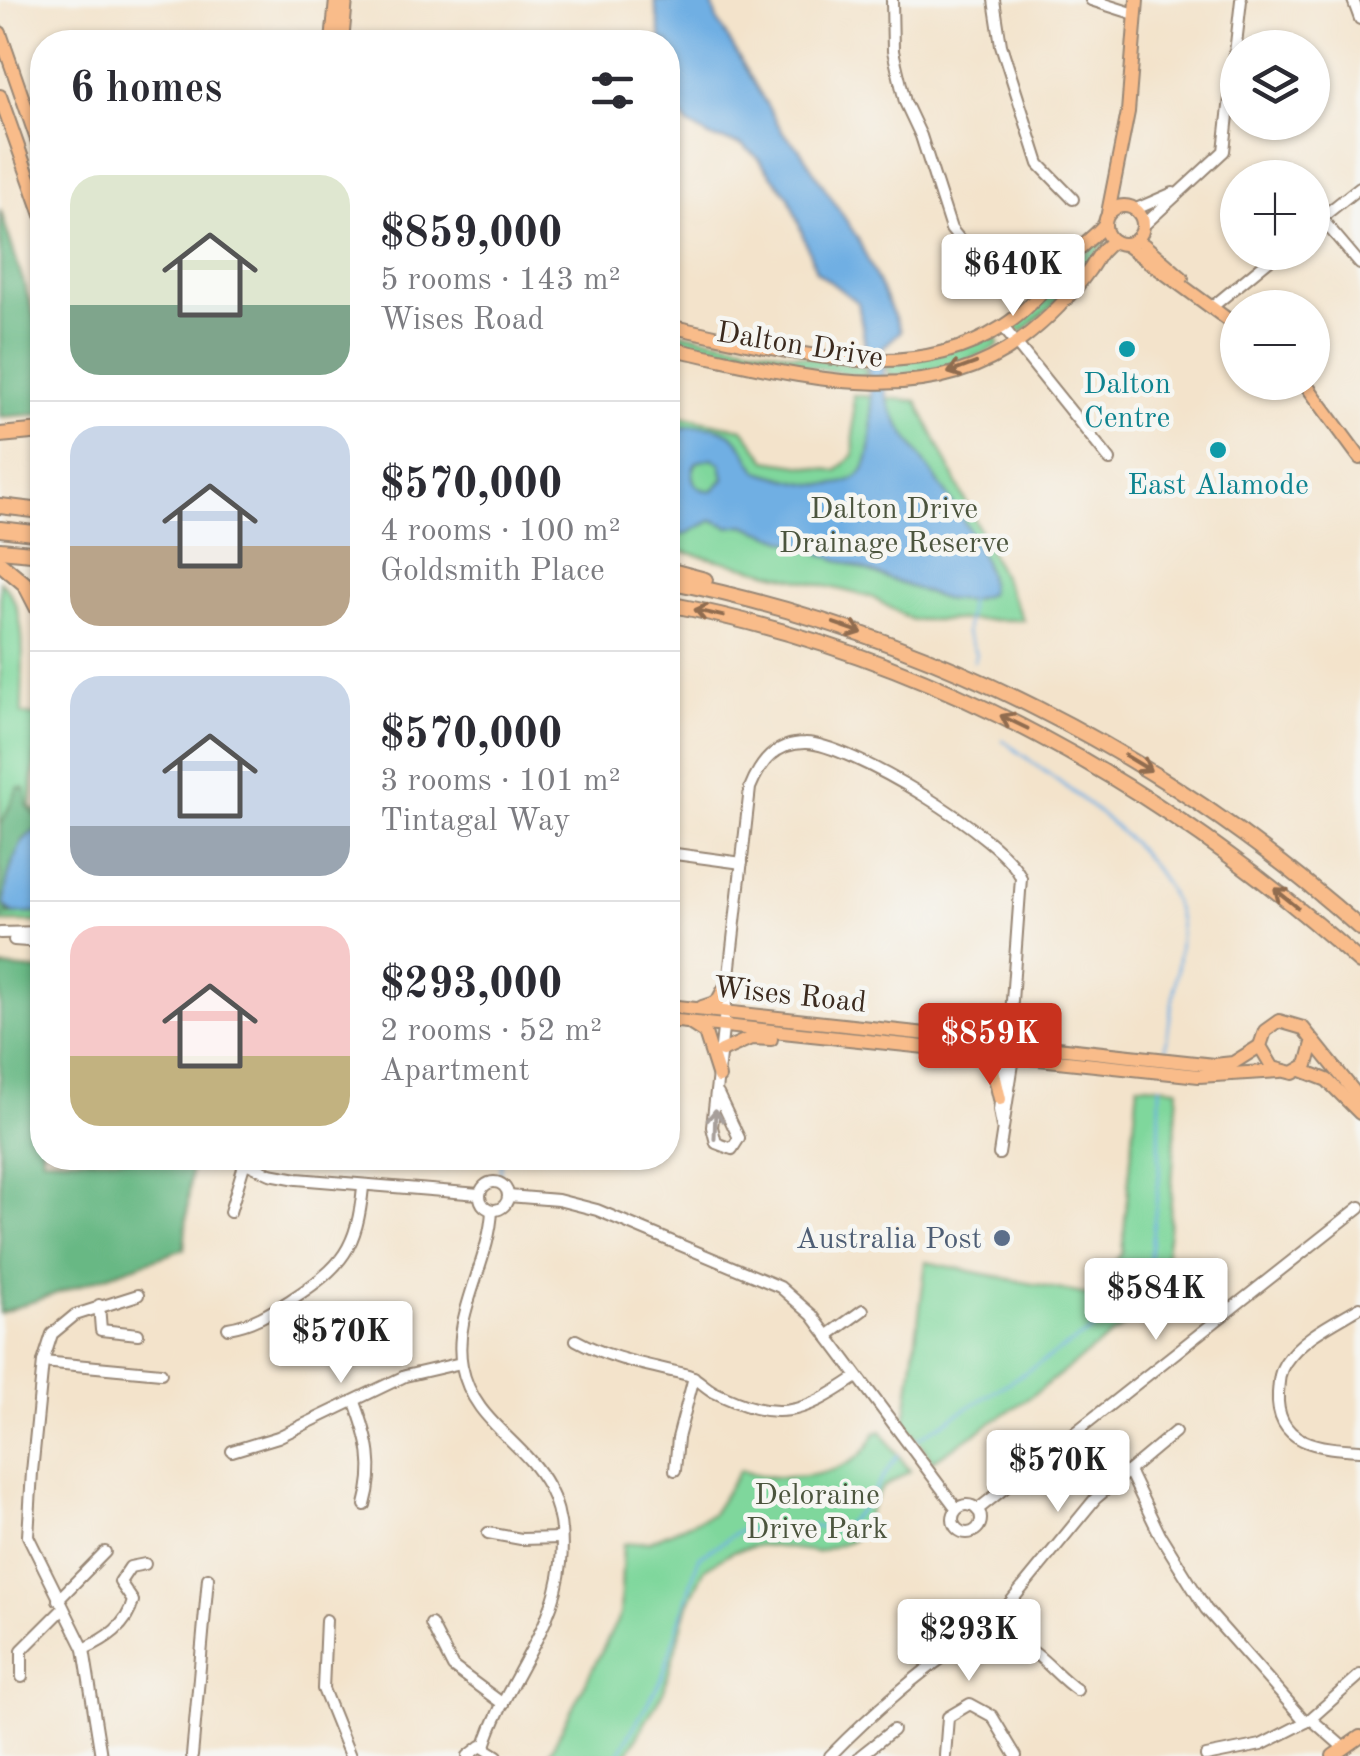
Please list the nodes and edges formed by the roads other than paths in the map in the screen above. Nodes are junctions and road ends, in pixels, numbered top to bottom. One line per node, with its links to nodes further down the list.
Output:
1 (336, 0): 10 (main road)
2 (346, 0): 11 (main road)
3 (892, 0): 26 (street)
4 (994, 0): 19 (street)
5 (1090, 0): 8 (street)
6 (1241, 0): 18 (street)
7 (1353, 0): 9 (street)
8 (1136, 7): 15 (main road)
9 (1360, 19)
10 (333, 30)
11 (343, 30)
12 (0, 33): 14 (main road)
13 (0, 96): 16 (main road)
14 (30, 119)
15 (1120, 164): 20 (main road); 22 (main road)
16 (30, 181)
17 (1360, 187): 21 (street)
18 (1178, 191): 20 (street); 23 (street)
19 (1073, 199)
20 (1131, 207): 22 (main road); 23 (main road)
21 (1330, 211)
22 (1106, 219): 25 (main road); 31 (main road, Dalton Drive)
23 (1142, 229): 25 (main road, Dalton Drive); 29 (main road)
24 (1330, 235): 27 (street)
25 (1119, 243): 29 (main road); 33 (main road, Dalton Drive)
26 (974, 257)
27 (1360, 264)
28 (1257, 270): 29 (street)
29 (1212, 307): 30 (main road)
30 (1220, 313)
31 (1003, 326): 32 (main road, Dalton Drive); 33 (street)
32 (680, 328)
33 (1016, 344): 34 (main road, Dalton Drive, one-way to 34); 39 (street)
34 (680, 350)
35 (1317, 400): 38 (main road)
36 (30, 432): 37 (highway)
37 (0, 435)
38 (1360, 458)
39 (1110, 460)
40 (0, 506): 41 (highway)
41 (30, 510)
42 (0, 529): 43 (highway)
43 (30, 533)
44 (0, 550): 45 (highway)
45 (30, 553)
46 (0, 563): 49 (highway)
47 (680, 573): 50 (highway)
48 (680, 584): 50 (highway)
49 (30, 594)
50 (755, 600): 54 (highway, one-way to 54)
51 (680, 607): 58 (highway, one-way to 51)
52 (680, 855): 53 (street)
53 (742, 863): 59 (street); 69 (street)
54 (1360, 928)
55 (30, 933): 56 (street)
56 (0, 935): 57 (street)
57 (30, 940)
58 (1360, 962)
59 (731, 977): 61 (main road); 62 (main road); 64 (street)
60 (680, 1012): 62 (main road, Wises Road)
61 (754, 1015): 64 (main road, Wises Road); 69 (main road, Wises Road)
62 (689, 1016): 63 (main road, Wises Road); 64 (main road, Wises Road); 73 (main road)
63 (680, 1018)
64 (727, 1019): 65 (main road, Wises Road); 68 (street)
65 (818, 1036): 68 (main road); 70 (main road, Wises Road)
66 (1313, 1043): 67 (main road); 71 (main road); 76 (main road)
67 (1260, 1046): 69 (main road, Wises Road); 72 (main road)
68 (722, 1051): 73 (street)
69 (1009, 1052): 70 (main road, Wises Road); 72 (main road, Wises Road); 75 (street); 78 (street)
70 (977, 1053): 75 (main road)
71 (1301, 1070): 72 (main road); 77 (main road)
72 (1280, 1071)
73 (719, 1076): 74 (street)
74 (718, 1094): 74 (street, one-way to 74)
75 (1000, 1099): 78 (street)
76 (1360, 1100)
77 (1360, 1113)
78 (1002, 1128): 79 (street)
79 (1000, 1154)
80 (238, 1170): 87 (street)
81 (261, 1170): 82 (street)
82 (362, 1187): 83 (street); 92 (street)
83 (479, 1194): 84 (street); 86 (street)
84 (508, 1196): 86 (street); 94 (street)
85 (1360, 1207): 109 (street)
86 (492, 1210): 97 (street)
87 (230, 1212)
88 (138, 1295): 89 (street)
89 (99, 1306): 93 (street); 96 (street)
90 (1360, 1307): 103 (street)
91 (863, 1310): 94 (street)
92 (228, 1328)
93 (138, 1334)
94 (827, 1336): 100 (street)
95 (576, 1340): 99 (street)
96 (43, 1362): 98 (street); 115 (street)
97 (461, 1364): 101 (street); 111 (street)
98 (161, 1373)
99 (694, 1377): 100 (street); 105 (street)
100 (857, 1377): 108 (street)
101 (355, 1402): 104 (street); 107 (street)
102 (1175, 1432): 106 (street)
103 (1360, 1450)
104 (232, 1451)
105 (675, 1470)
106 (1128, 1471): 119 (street); 126 (street)
107 (365, 1506)
108 (957, 1509): 109 (street); 109 (street)
109 (978, 1510)
110 (488, 1534): 111 (street)
111 (561, 1538): 125 (street)
112 (105, 1552): 115 (street)
113 (145, 1564): 121 (street)
114 (208, 1578): 135 (street)
115 (61, 1604): 121 (street); 123 (street)
116 (944, 1613): 120 (street)
117 (326, 1620): 136 (street)
118 (431, 1624): 125 (street)
119 (994, 1637): 120 (street); 124 (street)
120 (966, 1643): 133 (street)
121 (84, 1650): 134 (street)
122 (1360, 1675): 126 (street)
123 (22, 1677)
124 (1077, 1690)
125 (503, 1704): 129 (street)
126 (1309, 1721): 131 (street); 132 (street)
127 (892, 1730): 139 (street)
128 (1360, 1737): 132 (main road)
129 (486, 1746): 137 (street); 138 (street)
130 (1360, 1746): 132 (main road)
131 (1262, 1751): 142 (street)
132 (1342, 1753)
133 (836, 1754)
134 (101, 1756)
135 (192, 1756)
136 (350, 1756)
137 (468, 1756)
138 (497, 1756)
139 (860, 1756)
140 (945, 1756): 141 (street)
141 (1016, 1756)
142 (1206, 1756)

